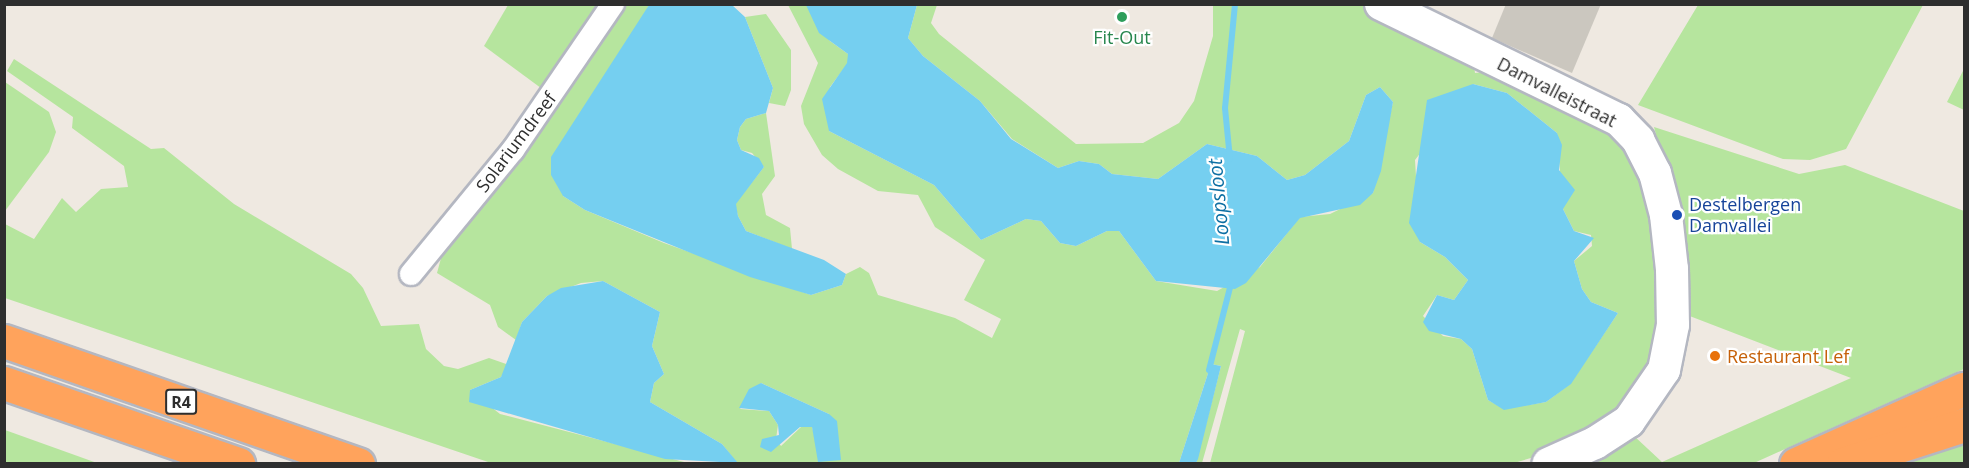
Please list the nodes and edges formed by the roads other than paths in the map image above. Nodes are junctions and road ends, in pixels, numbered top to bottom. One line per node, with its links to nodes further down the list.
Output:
1 (613, 4): 3 (street, Solariumdreef)
2 (1387, 6): 10 (street, Damvalleistraat)
3 (411, 274)
4 (4, 341): 9 (highway, R4)
5 (4, 383): 8 (highway, R4)
6 (1965, 389): 11 (highway)
7 (1965, 424): 12 (highway)
8 (238, 464)
9 (358, 464)
10 (1548, 464)
11 (1796, 464)
12 (1844, 464)

